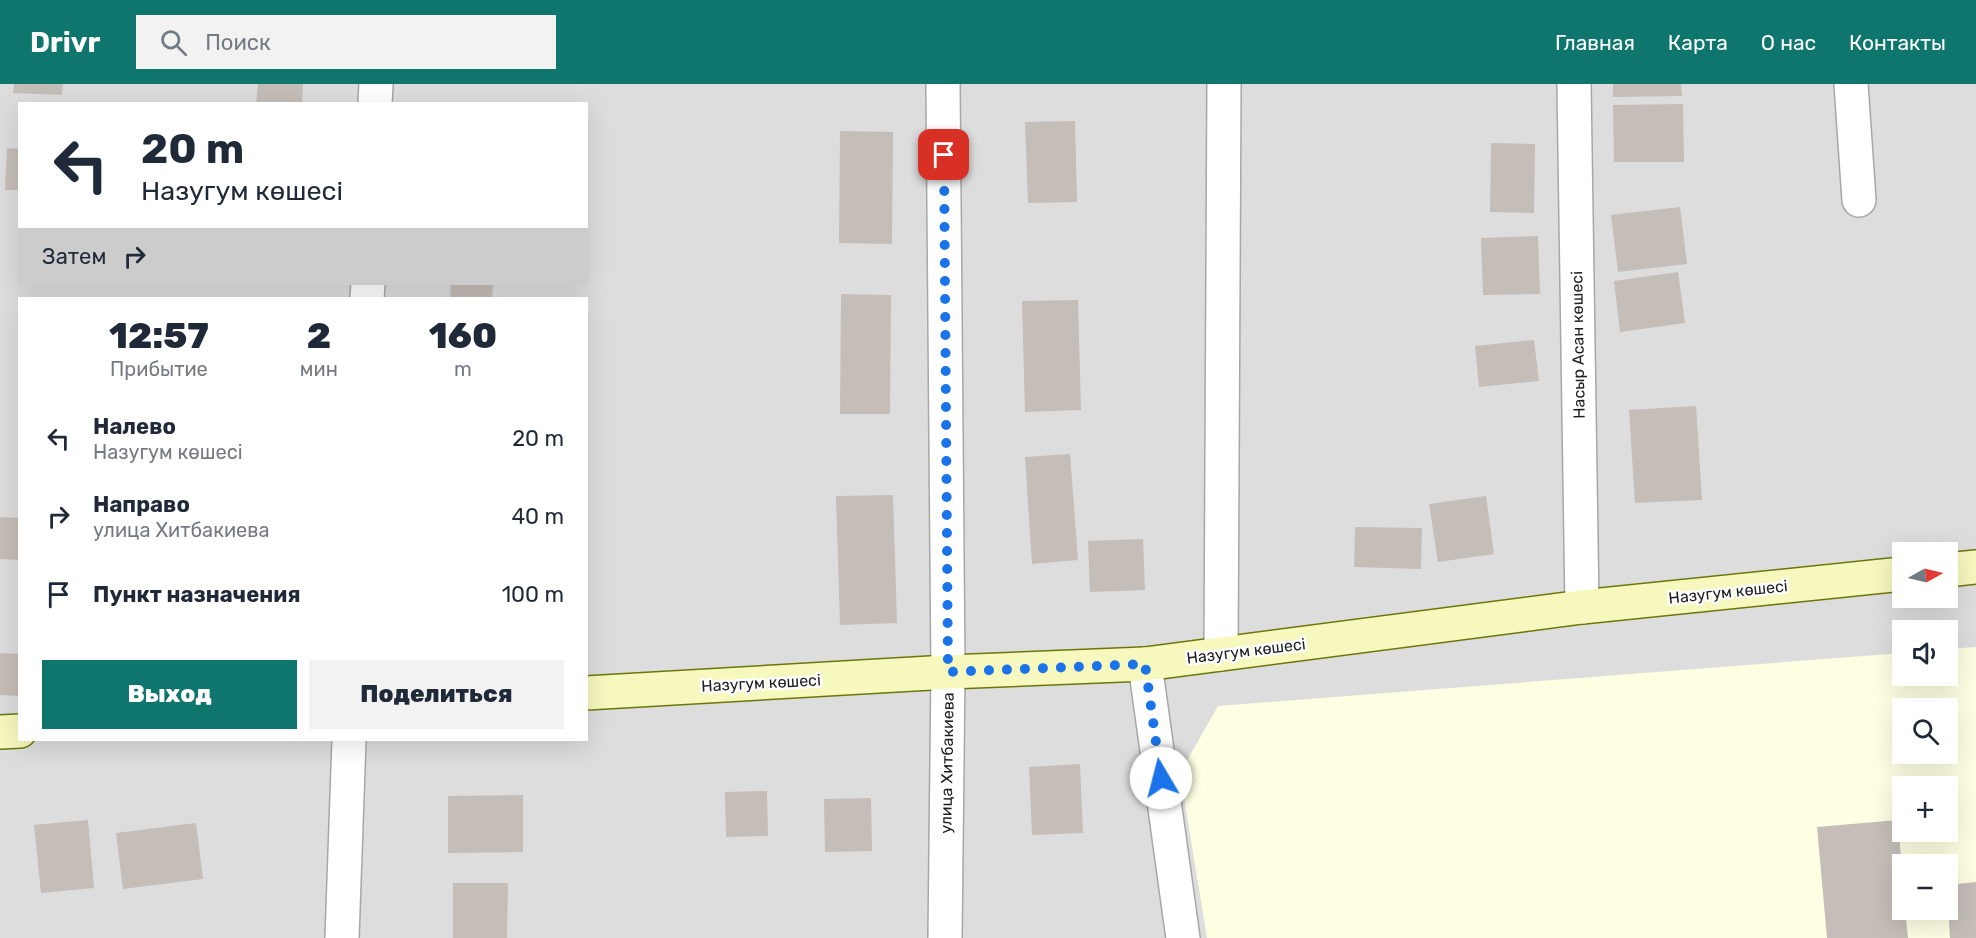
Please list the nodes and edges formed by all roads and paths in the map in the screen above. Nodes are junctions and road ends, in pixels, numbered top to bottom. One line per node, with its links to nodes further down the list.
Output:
1 (376, 84): 6 (street)
2 (943, 84): 14 (street, улица Хитбакиева)
3 (1224, 84): 12 (street)
4 (1574, 84): 11 (street, Насыр Асан көшесі)
5 (1851, 84): 7 (street)
6 (375, 102)
7 (1859, 200)
8 (1976, 567): 9 (street)
9 (1958, 569)
10 (1892, 575): 11 (street, Назугум көшесі)
11 (1582, 607): 12 (street, Назугум көшесі)
12 (1221, 654): 13 (street, Назугум көшесі)
13 (1145, 664): 14 (street, Назугум көшесі); 21 (street)
14 (948, 672): 15 (street, Назугум көшесі); 20 (street, улица Хитбакиева)
15 (588, 693)
16 (18, 731): 17 (street)
17 (0, 732)
18 (349, 741): 19 (street)
19 (342, 938)
20 (945, 938)
21 (1184, 938)

